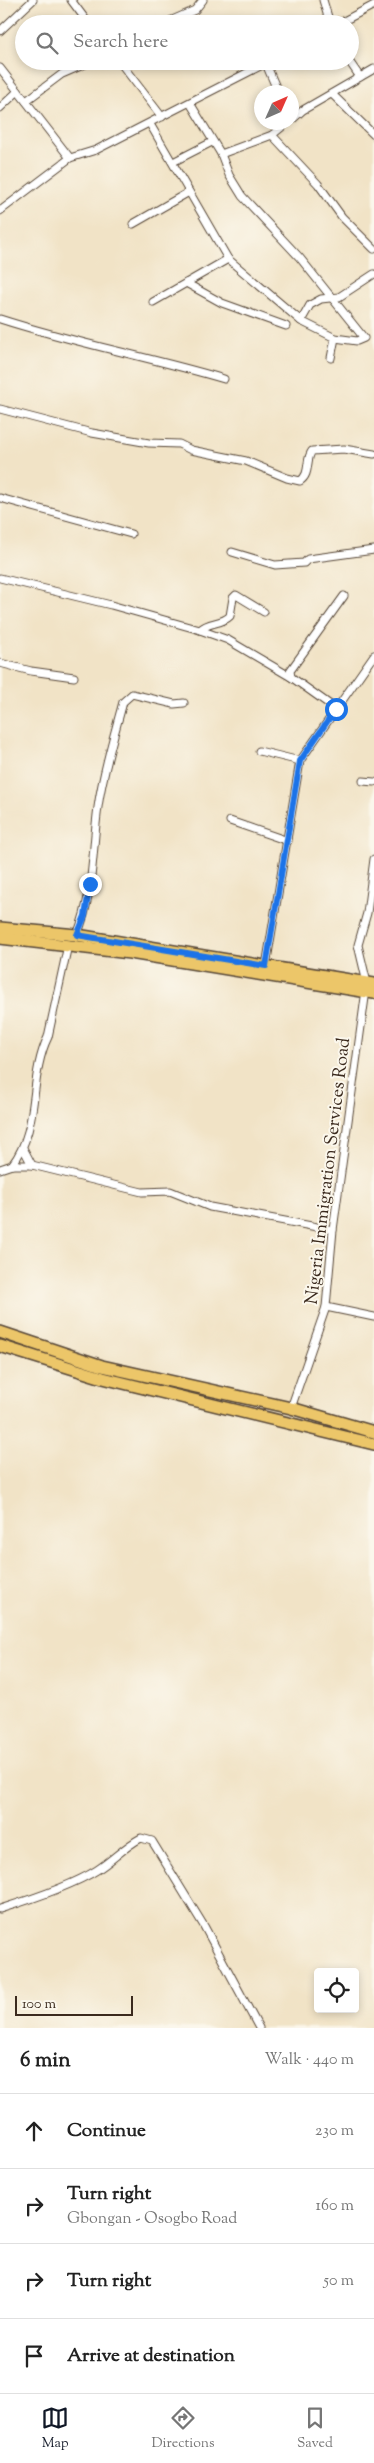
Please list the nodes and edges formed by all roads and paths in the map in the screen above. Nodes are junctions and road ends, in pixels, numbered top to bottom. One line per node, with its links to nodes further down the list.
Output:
1 (33, 0): 6 (street)
2 (71, 0): 7 (street)
3 (203, 0): 8 (street)
4 (323, 0): 9 (street)
5 (374, 5): 10 (street)
6 (17, 15)
7 (83, 15)
8 (183, 15)
9 (327, 15)
10 (355, 15)
11 (15, 17): 12 (street)
12 (0, 31)
13 (0, 68): 22 (street)
14 (374, 69): 20 (street)
15 (71, 70): 24 (street)
16 (126, 70): 28 (street)
17 (253, 70): 25 (street)
18 (271, 70): 21 (street)
19 (355, 70): 20 (street)
20 (360, 77): 23 (street)
21 (276, 85)
22 (18, 91): 24 (street); 26 (street)
23 (332, 94): 27 (street); 32 (street)
24 (26, 101): 35 (street)
25 (190, 103): 28 (street); 33 (street)
26 (0, 108)
27 (299, 114)
28 (162, 117): 29 (street)
29 (150, 124): 35 (street); 36 (street)
30 (278, 130): 31 (street)
31 (272, 135): 34 (street); 40 (street)
32 (374, 135)
33 (212, 142): 34 (street); 36 (street)
34 (221, 154): 44 (street)
35 (70, 158): 38 (street)
36 (173, 162): 37 (street)
37 (189, 192): 39 (street); 41 (street)
38 (0, 211)
39 (133, 224)
40 (374, 249)
41 (228, 259): 43 (street); 47 (street)
42 (374, 274): 44 (street)
43 (186, 283): 45 (street); 48 (street)
44 (332, 297): 47 (street); 49 (street)
45 (153, 302)
46 (0, 319): 51 (street)
47 (301, 321): 49 (street)
48 (286, 326)
49 (335, 338): 50 (street)
50 (331, 358)
51 (224, 379)
52 (0, 409): 53 (street)
53 (374, 454)
54 (0, 498): 55 (street)
55 (131, 534)
56 (374, 550): 57 (street)
57 (232, 552)
58 (0, 578): 61 (street)
59 (344, 596): 65 (street)
60 (264, 612): 61 (street)
61 (200, 630): 65 (street)
62 (374, 655): 67 (street)
63 (0, 663): 64 (street)
64 (74, 677)
65 (291, 677): 67 (street)
66 (184, 702): 76 (street)
67 (336, 709): 69 (street)
68 (259, 751): 69 (street)
69 (300, 761): 73 (street)
70 (364, 781): 71 (street)
71 (374, 782)
72 (230, 821): 73 (street)
73 (288, 841): 79 (street)
74 (374, 859): 80 (street)
75 (0, 928): 76 (main road)
76 (77, 935): 79 (main road)
77 (0, 938): 78 (main road)
78 (68, 945): 80 (main road); 81 (street)
79 (266, 966): 80 (main road)
80 (370, 988): 85 (street, Nigeria Immigration Services Road)
81 (23, 1148): 82 (street); 83 (street)
82 (12, 1165): 83 (street); 84 (street)
83 (32, 1165): 85 (street)
84 (0, 1169)
85 (332, 1230): 86 (street, Nigeria Immigration Services Road)
86 (326, 1307): 87 (street); 90 (street, Nigeria Immigration Services Road)
87 (374, 1317)
88 (0, 1332): 90 (main road)
89 (0, 1346): 92 (main road)
90 (291, 1408): 91 (main road)
91 (374, 1432)
92 (374, 1444)
93 (0, 1909): 94 (street)
94 (259, 2028)

